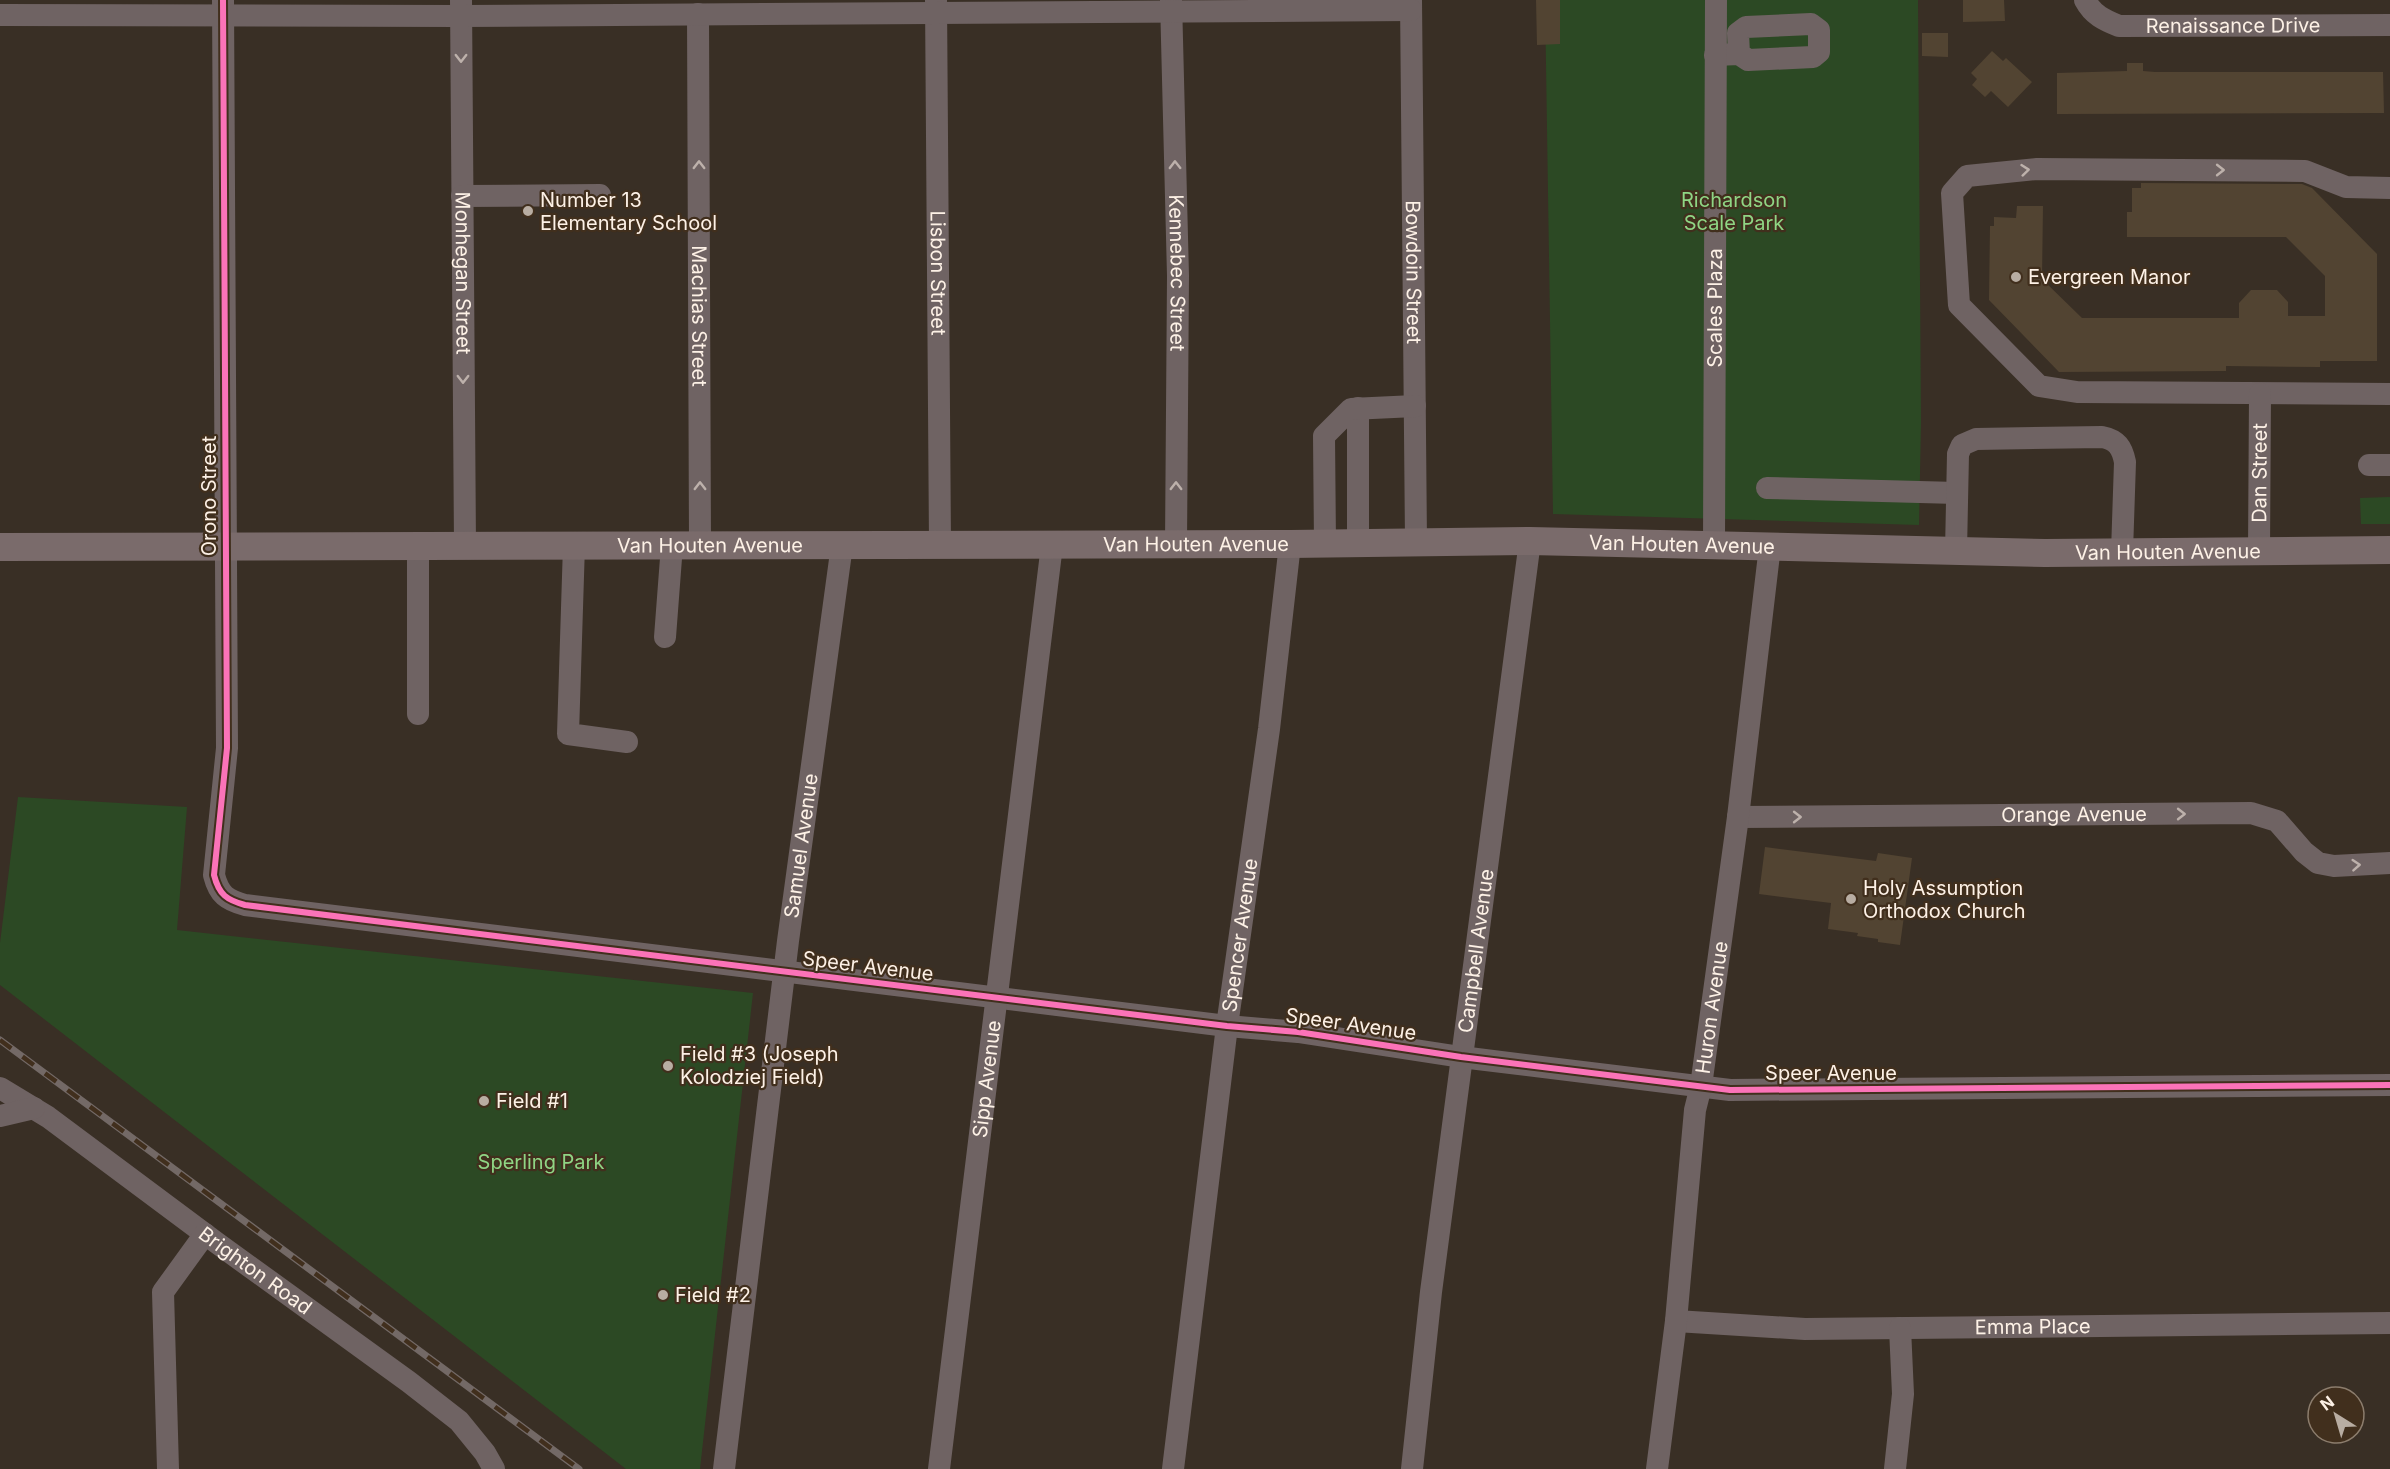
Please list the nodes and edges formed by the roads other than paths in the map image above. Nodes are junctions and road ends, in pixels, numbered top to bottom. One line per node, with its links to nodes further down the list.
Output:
1 (1716, 0): 12 (street, Scales Plaza)
2 (2085, 0): 10 (street, Renaissance Drive)
3 (1411, 5): 4 (street); 18 (street, Bowdoin Street)
4 (1171, 6): 5 (street); 26 (street, Kennebec Street, one-way to 4)
5 (936, 7): 8 (street); 33 (street, Lisbon Street)
6 (223, 8): 7 (street); 9 (street); 34 (street, Orono Street)
7 (461, 8): 8 (street); 14 (street, Monhegan Street, one-way to 14)
8 (698, 14): 31 (street, Machias Street, one-way to 8)
9 (0, 15)
10 (2390, 25)
11 (1739, 54): 12 (street)
12 (1715, 55): 29 (street, Scales Plaza)
13 (2390, 188): 16 (street, one-way to 13)
14 (462, 195): 15 (street); 36 (street, Monhegan Street, one-way to 36)
15 (600, 195)
16 (2260, 394): 17 (street); 41 (street, Dan Street)
17 (2390, 394)
18 (1415, 406): 19 (street); 23 (street, Bowdoin Street)
19 (1358, 408): 24 (street); 28 (street)
20 (1767, 488): 21 (street)
21 (1957, 493): 40 (street); 42 (street)
22 (1530, 541): 23 (main road, Van Houten Avenue); 29 (main road, Van Houten Avenue); 52 (street, Campbell Avenue)
23 (1416, 542): 24 (main road, Van Houten Avenue)
24 (1358, 543): 28 (main road, Van Houten Avenue)
25 (1052, 544): 26 (main road, Van Houten Avenue); 33 (main road, Van Houten Avenue); 50 (street, Sipp Avenue)
26 (1176, 544): 27 (main road, Van Houten Avenue)
27 (1290, 544): 28 (main road, Van Houten Avenue); 51 (street, Spencer Avenue)
28 (1325, 544)
29 (1714, 544): 37 (main road, Van Houten Avenue)
30 (574, 545): 31 (main road, Van Houten Avenue); 36 (main road, Van Houten Avenue); 45 (street)
31 (686, 545): 32 (main road, Van Houten Avenue); 43 (street, Machias Street)
32 (842, 545): 33 (main road, Van Houten Avenue); 49 (street, Samuel Avenue)
33 (940, 545)
34 (225, 546): 35 (main road, Van Houten Avenue); 38 (main road, Van Houten Avenue); 48 (street, Orono Street)
35 (418, 546): 36 (main road, Van Houten Avenue); 44 (street)
36 (465, 546)
37 (1770, 546): 40 (main road, Van Houten Avenue); 46 (street, Huron Avenue)
38 (0, 547)
39 (2390, 550): 41 (main road, Van Houten Avenue)
40 (1956, 551): 42 (main road, Van Houten Avenue)
41 (2259, 551): 42 (main road, Van Houten Avenue)
42 (2122, 552)
43 (665, 637)
44 (418, 714)
45 (627, 742)
46 (1738, 817): 47 (street, Orange Avenue, one-way to 47); 53 (street, Huron Avenue)
47 (2390, 863)
48 (312, 914): 49 (street, Speer Avenue)
49 (784, 972): 50 (street, Speer Avenue); 64 (street, Samuel Avenue)
50 (997, 998): 51 (street, Speer Avenue); 65 (street, Sipp Avenue)
51 (1227, 1026): 52 (street, Speer Avenue); 66 (street, Spencer Avenue)
52 (1461, 1057): 53 (street, Speer Avenue); 67 (street, Campbell Avenue)
53 (1701, 1086): 54 (street, Speer Avenue); 59 (street, Huron Avenue)
54 (2390, 1086)
55 (0, 1088): 56 (street, Brighton Road)
56 (33, 1108): 57 (street); 58 (street, Brighton Road)
57 (0, 1116)
58 (205, 1234): 62 (street); 63 (street, Brighton Road)
59 (1676, 1322): 61 (street, Emma Place); 68 (street, Huron Avenue)
60 (2390, 1323): 61 (street, Emma Place)
61 (1900, 1328): 69 (street)
62 (168, 1469)
63 (494, 1469)
64 (724, 1469)
65 (939, 1469)
66 (1173, 1469)
67 (1412, 1469)
68 (1657, 1469)
69 (1895, 1469)

